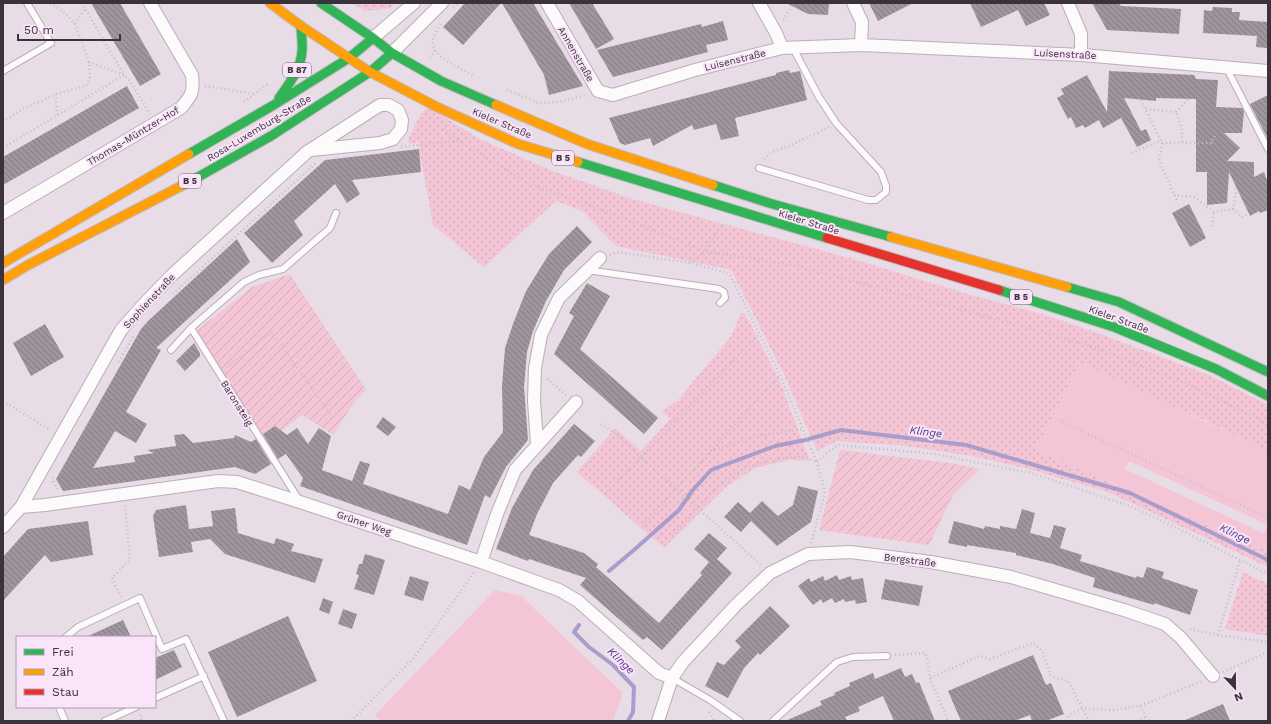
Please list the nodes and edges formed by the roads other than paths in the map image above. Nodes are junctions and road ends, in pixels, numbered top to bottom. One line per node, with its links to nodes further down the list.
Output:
1 (27, 3): 19 (lane)
2 (150, 3): 27 (street, Thomas-Müntzer-Hof)
3 (270, 3): 11 (main road, Kieler Straße)
4 (321, 3): 12 (main road, Kieler Straße)
5 (414, 3): 12 (street)
6 (442, 3): 15 (street)
7 (547, 3): 22 (street, Annenstraße)
8 (759, 3): 14 (street)
9 (852, 3): 13 (street)
10 (1068, 3): 16 (street)
11 (301, 26): 17 (main road, Kieler Straße); 23 (main road, B 87)
12 (373, 38): 15 (main road, Kieler Straße / B 5); 17 (main road, Rosa-Luxemburg-Straße / B 5)
13 (861, 45): 14 (street, Luisenstraße); 16 (street, Luisenstraße)
14 (788, 48): 22 (street, Luisenstraße); 26 (lane)
15 (392, 53): 21 (main road, Rosa-Luxemburg-Straße / B 5); 36 (main road, Kieler Straße / B 5)
16 (1081, 55): 18 (street, Luisenstraße)
17 (349, 58): 21 (main road, Kieler Straße / B 5); 23 (main road, Rosa-Luxemburg-Straße / B 5)
18 (1225, 66): 20 (street, Luisenstraße); 24 (lane)
19 (3, 71)
20 (1268, 71)
21 (370, 72): 32 (main road, Rosa-Luxemburg-Straße / B 5); 37 (main road, Kieler Straße / B 5)
22 (613, 95)
23 (272, 106): 30 (main road, Rosa-Luxemburg-Straße / B 5)
24 (1268, 149)
25 (311, 150): 25 (street, Sophienstraße); 41 (street, Sophienstraße)
26 (760, 168)
27 (3, 213)
28 (336, 213): 34 (lane)
29 (600, 258): 31 (street)
30 (3, 263)
31 (587, 270): 33 (lane); 39 (street)
32 (3, 280)
33 (720, 303)
34 (191, 328): 35 (lane); 40 (lane, Baronsteig)
35 (171, 350)
36 (1268, 372)
37 (1268, 396)
38 (576, 402): 39 (street)
39 (538, 444): 43 (street)
40 (300, 502): 41 (street, Grüner Weg); 43 (street, Grüner Weg)
41 (21, 506): 42 (street, Sophienstraße)
42 (3, 527)
43 (481, 562): 48 (street, Grüner Weg)
44 (67, 636): 46 (lane)
45 (887, 656): 57 (lane)
46 (204, 676): 49 (lane); 54 (lane)
47 (1213, 676): 48 (street, Bergstraße)
48 (672, 678): 55 (street, Bergstraße); 56 (lane)
49 (156, 698)
50 (59, 708): 52 (lane)
51 (134, 708): 53 (lane)
52 (65, 721)
53 (105, 721)
54 (224, 721)
55 (658, 721)
56 (740, 721)
57 (773, 721)

